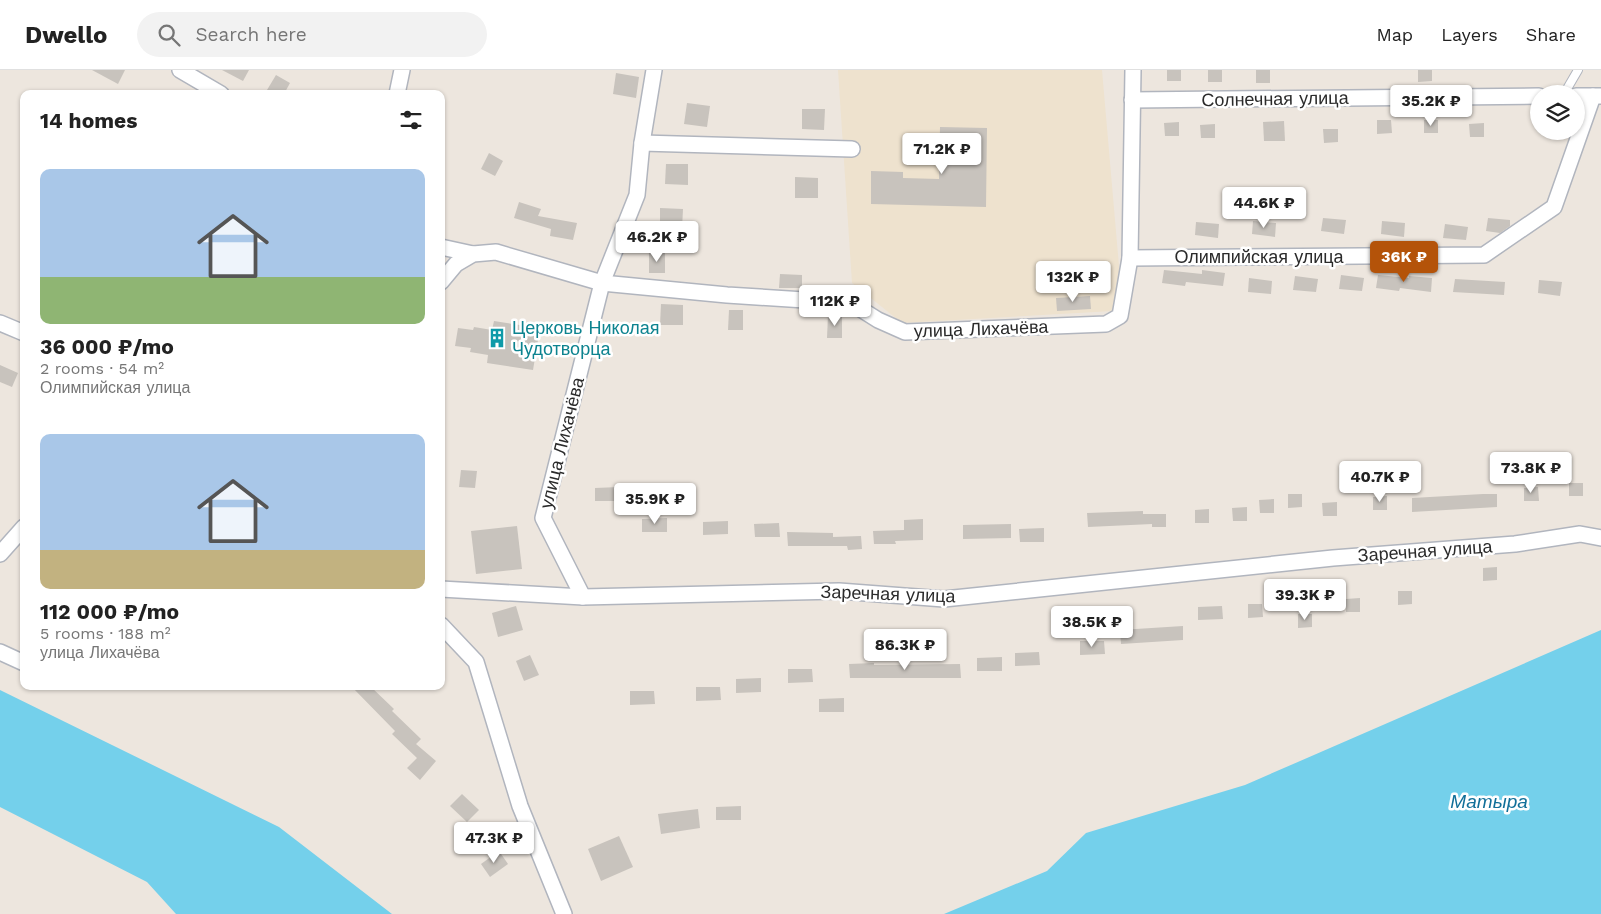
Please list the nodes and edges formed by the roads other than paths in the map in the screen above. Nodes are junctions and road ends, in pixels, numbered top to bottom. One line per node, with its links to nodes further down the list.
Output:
1 (180, 70): 7 (street)
2 (402, 70): 8 (street)
3 (654, 70): 12 (street, улица Лихачёва)
4 (1133, 70): 11 (street, улица Лихачёва)
5 (1578, 70): 6 (lane)
6 (1569, 85)
7 (214, 90)
8 (398, 90)
9 (1530, 96): 11 (street, Солнечная улица)
10 (1597, 96): 16 (street, Олимпийская улица)
11 (1132, 100): 16 (street, улица Лихачёва)
12 (642, 143): 13 (street); 18 (street, улица Лихачёва)
13 (852, 149)
14 (445, 248): 15 (street, улица Лихачёва)
15 (473, 254): 17 (street); 18 (street, улица Лихачёва)
16 (1130, 258): 18 (street, улица Лихачёва)
17 (445, 277)
18 (602, 283): 25 (street, улица Лихачёва)
19 (0, 323): 20 (street)
20 (20, 331)
21 (20, 532): 23 (street)
22 (1601, 538): 25 (street, Заречная улица)
23 (0, 554)
24 (445, 590): 25 (street, Заречная улица)
25 (583, 597)
26 (445, 629): 29 (street)
27 (0, 652): 28 (street)
28 (20, 661)
29 (564, 914)

